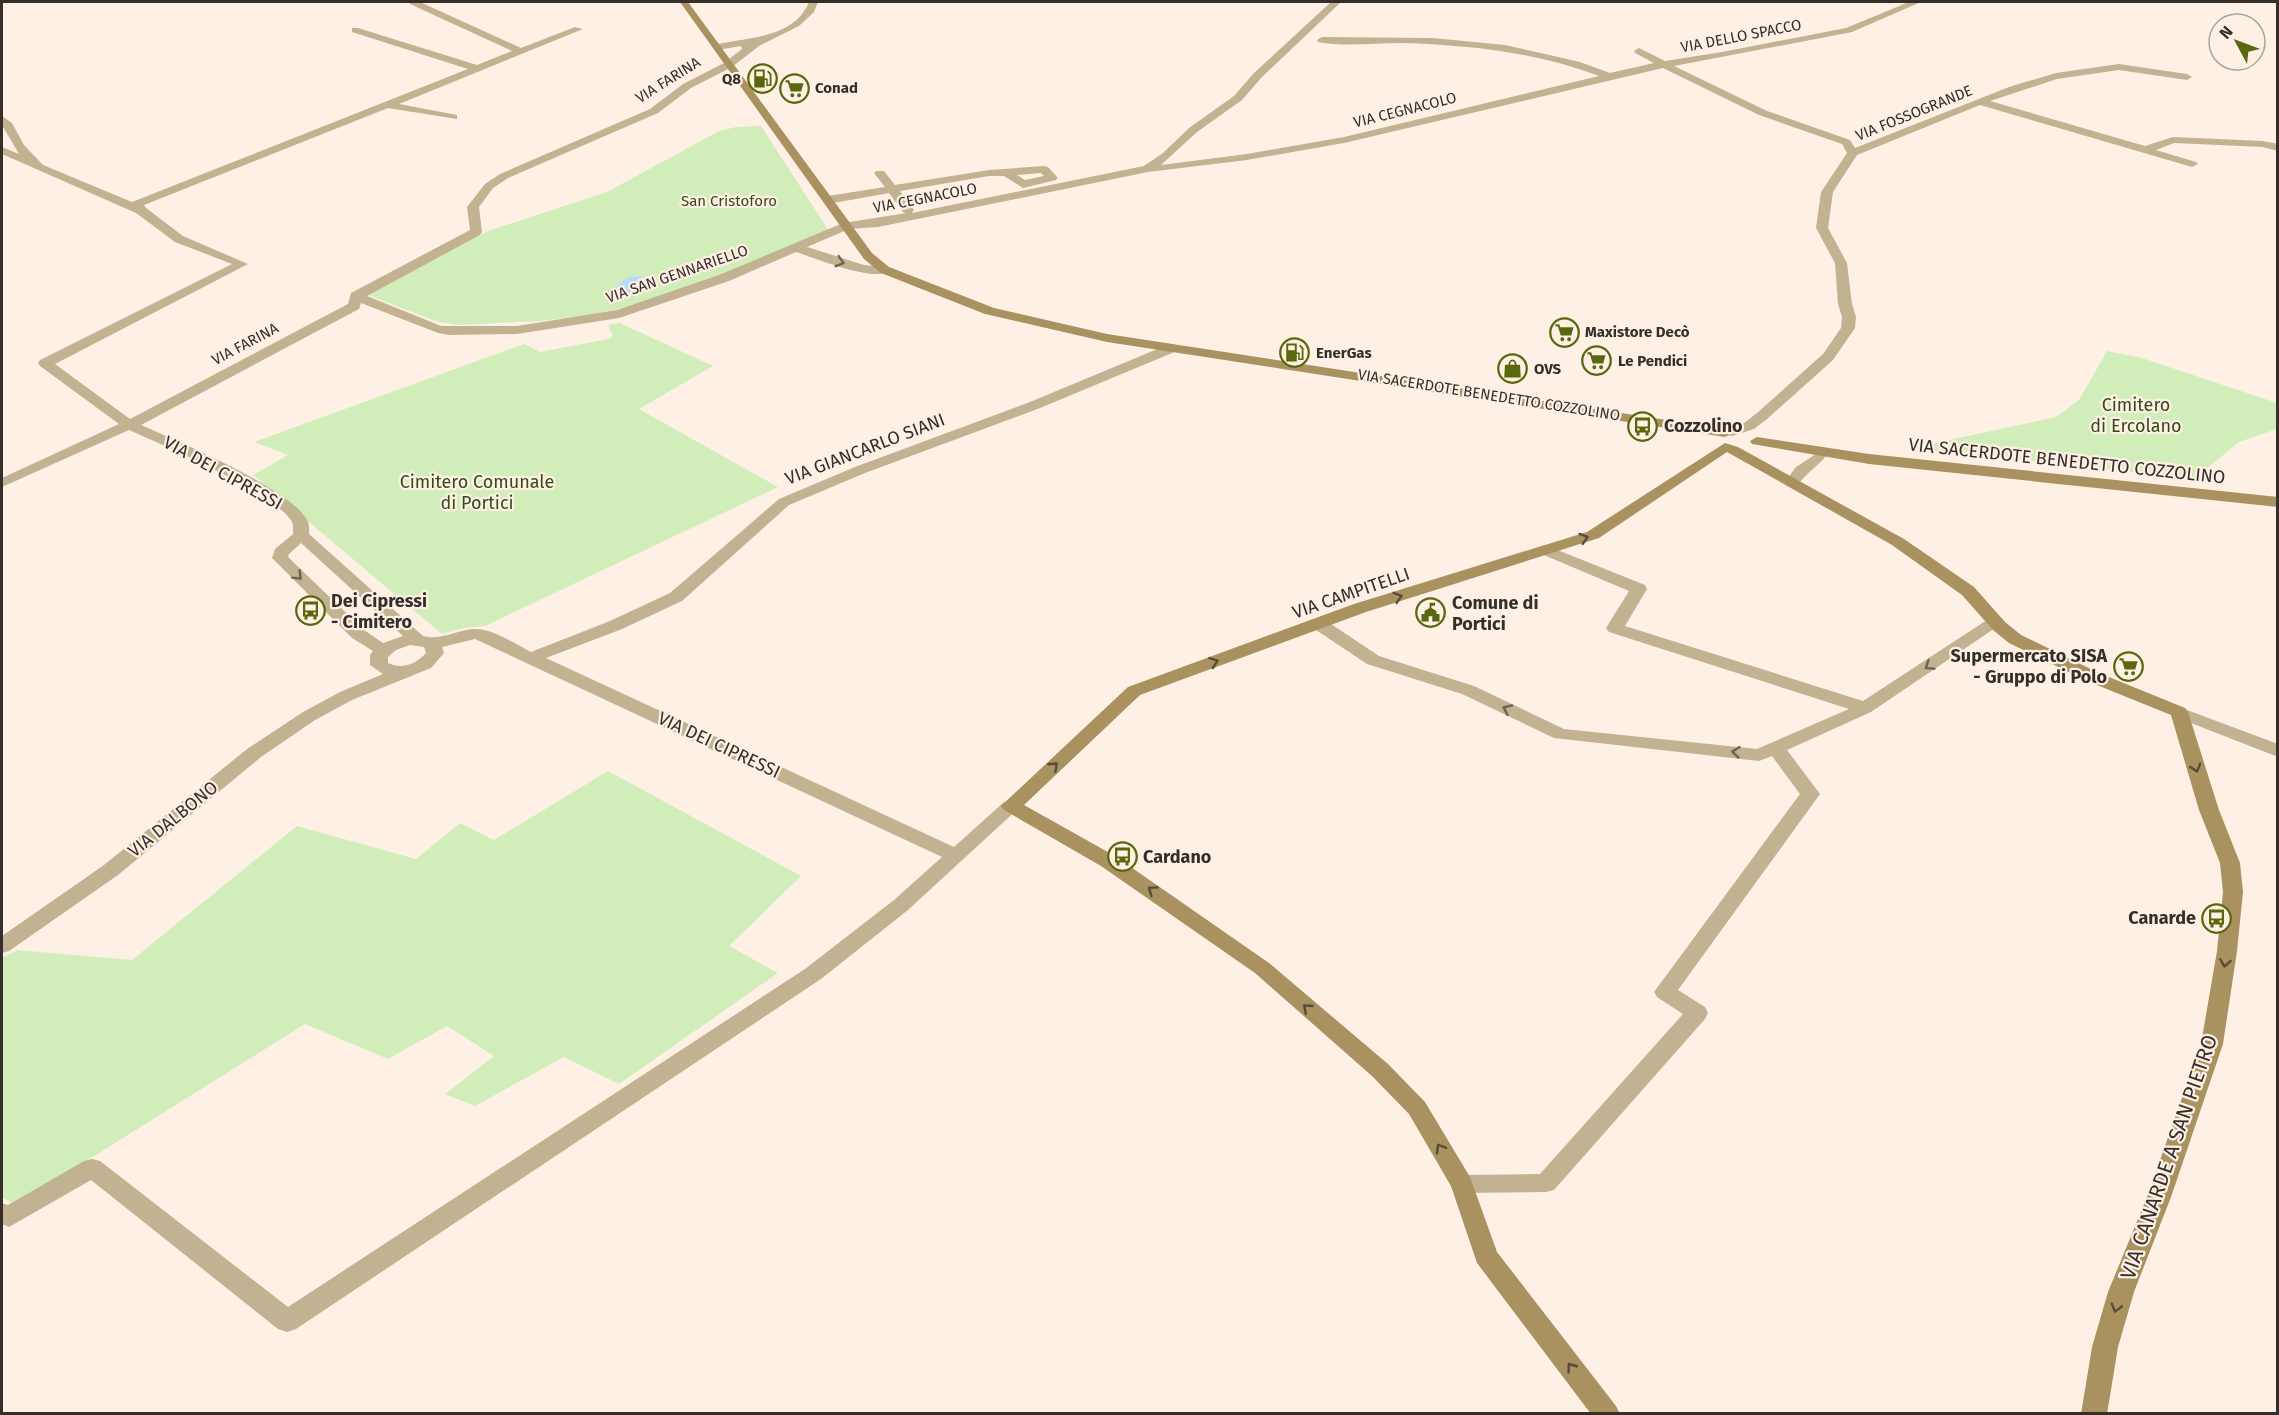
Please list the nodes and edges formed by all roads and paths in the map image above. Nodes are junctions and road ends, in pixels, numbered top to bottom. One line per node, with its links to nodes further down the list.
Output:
1 (413, 2): 12 (street)
2 (684, 2): 8 (street, VIA SACERDOTE BENEDETTO COZZOLINO)
3 (813, 2): 10 (street)
4 (1336, 2): 29 (street, VIA CEGNACOLO)
5 (1916, 2): 14 (street, VIA DELLO SPACCO)
6 (578, 29): 12 (street)
7 (355, 30): 15 (street)
8 (710, 37): 10 (street); 13 (street, VIA SACERDOTE BENEDETTO COZZOLINO)
9 (1322, 40): 17 (street)
10 (755, 42): 13 (street); 13 (street)
11 (1639, 51): 14 (street)
12 (522, 52): 15 (street)
13 (723, 56): 35 (street, VIA SACERDOTE BENEDETTO COZZOLINO); 41 (street, VIA FARINA)
14 (1666, 65): 17 (street, VIA CEGNACOLO); 25 (street, VIA DELLO SPACCO)
15 (478, 69): 19 (street)
16 (2187, 76): 18 (street, VIA FOSSOGRANDE)
17 (1611, 77): 29 (street, VIA CEGNACOLO)
18 (1981, 102): 24 (street); 25 (street, VIA FOSSOGRANDE)
19 (390, 105): 20 (street); 36 (street)
20 (453, 117)
21 (2, 119): 27 (street)
22 (2277, 148): 24 (street)
23 (2, 150): 27 (street)
24 (2145, 150): 26 (street)
25 (1853, 153): 43 (street, VIA FOSSOGRANDE)
26 (2192, 164)
27 (39, 167): 36 (street)
28 (948, 167): 32 (street)
29 (1149, 168): 38 (street, VIA CEGNACOLO)
30 (1006, 172): 32 (street)
31 (880, 173): 33 (street)
32 (959, 180): 33 (street); 34 (street)
33 (892, 190): 35 (street); 37 (street)
34 (976, 196)
35 (828, 200): 38 (street, VIA SACERDOTE BENEDETTO COZZOLINO)
36 (140, 210): 44 (street)
37 (908, 210)
38 (847, 226): 39 (street, VIA SAN GENNARIELLO); 40 (street, VIA SACERDOTE BENEDETTO COZZOLINO)
39 (797, 248): 40 (street, one-way to 40); 41 (street, VIA SAN GENNARIELLO)
40 (885, 270): 42 (street, VIA SACERDOTE BENEDETTO COZZOLINO)
41 (356, 296): 44 (street, VIA FARINA)
42 (1172, 348): 45 (street, VIA SACERDOTE BENEDETTO COZZOLINO); 59 (street, VIA GIANCARLO SIANI)
43 (1762, 416): 45 (street, VIA FOSSOGRANDE); 46 (street)
44 (129, 425): 50 (street); 53 (street, VIA DEI CIPRESSI)
45 (1727, 441): 46 (street, VIA SACERDOTE BENEDETTO COZZOLINO); 49 (street); 54 (street, VIA CAMPITELLI, one-way to 45)
46 (1755, 446): 47 (street, VIA SACERDOTE BENEDETTO COZZOLINO); 48 (street, VIA SACERDOTE BENEDETTO COZZOLINO); 49 (street)
47 (1819, 456): 48 (street, VIA SACERDOTE BENEDETTO COZZOLINO); 51 (street)
48 (1853, 457): 52 (street, VIA SACERDOTE BENEDETTO COZZOLINO)
49 (1775, 473): 51 (street)
50 (2, 483)
51 (1792, 483): 55 (street)
52 (2277, 502)
53 (302, 535): 57 (street, VIA DEI CIPRESSI); 58 (street, one-way to 58)
54 (1545, 550): 56 (street, VIA CAMPITELLI, one-way to 54); 62 (street)
55 (1996, 622): 62 (street, one-way to 62); 63 (street)
56 (1319, 624): 64 (street, one-way to 56); 66 (street, VIA CAMPITELLI, one-way to 56)
57 (427, 647): 58 (street, VIA DALBONO); 59 (street, VIA DEI CIPRESSI); 60 (street, VIA DALBONO)
58 (381, 658): 60 (street); 61 (street, VIA DALBONO)
59 (531, 658): 67 (street, VIA DEI CIPRESSI)
60 (404, 671): 61 (street, VIA DALBONO)
61 (346, 696): 68 (street, VIA DALBONO)
62 (1865, 708): 64 (street)
63 (2180, 712): 65 (street); 72 (street, VIA CANARDE A SAN PIETRO, one-way to 72)
64 (1776, 748): 69 (street)
65 (2277, 751)
66 (1011, 806): 67 (street); 69 (street, one-way to 66)
67 (955, 855): 70 (street)
68 (2, 946)
69 (1462, 1184): 71 (street, one-way to 69)
70 (2, 1213)
71 (1607, 1413)
72 (2094, 1413)

